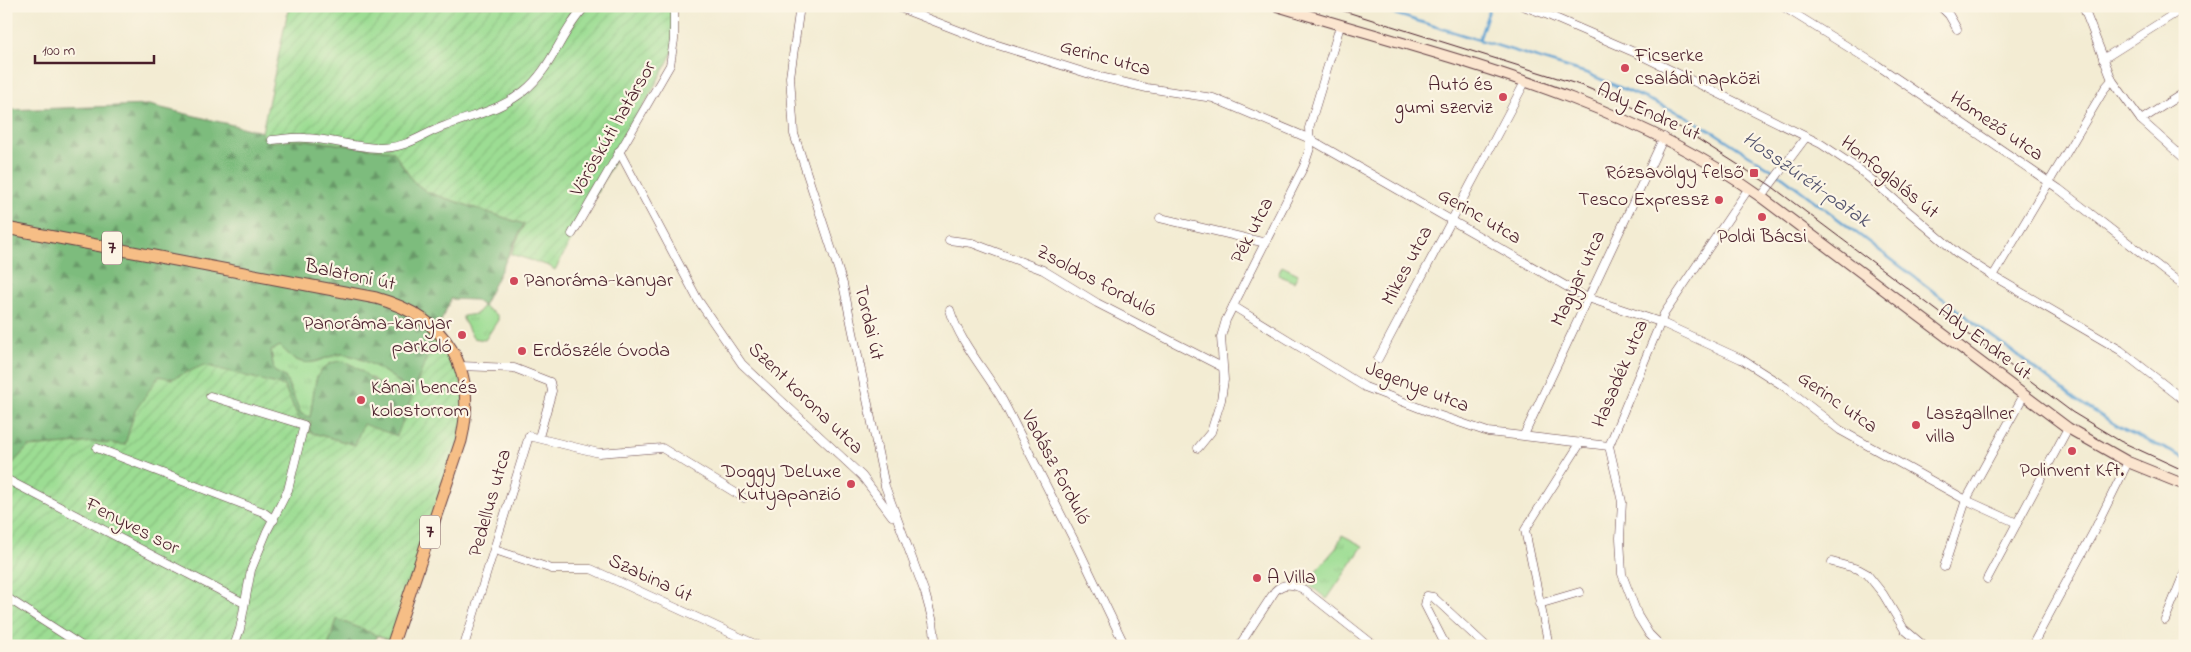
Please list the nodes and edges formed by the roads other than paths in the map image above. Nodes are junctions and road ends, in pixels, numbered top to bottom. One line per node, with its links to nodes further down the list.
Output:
1 (586, 6): 23 (street)
2 (674, 6): 24 (street, Vöröskúti határsor)
3 (800, 6): 61 (street, Tordai út)
4 (895, 6): 22 (street, Gerinc utca)
5 (1277, 6): 13 (street, Ady Endre út)
6 (1523, 6): 12 (street, Honfoglalás út)
7 (1552, 6): 12 (street)
8 (1782, 6): 26 (street, Hómező utca)
9 (1940, 6): 14 (street)
10 (2083, 6): 15 (street)
11 (2185, 7): 15 (street)
12 (1548, 15): 20 (street, Honfoglalás út)
13 (1340, 26): 17 (street, Ady Endre út); 22 (street, Pék utca)
14 (1957, 29)
15 (2103, 60): 16 (street)
16 (2112, 80): 19 (street); 26 (street)
17 (1525, 82): 21 (street, Ady Endre út); 30 (street, Mikes utca)
18 (2185, 92): 19 (street)
19 (2141, 120): 25 (street)
20 (1806, 136): 28 (street); 35 (street, Honfoglalás út)
21 (1664, 137): 27 (street, Ady Endre út); 37 (street, Magyar utca)
22 (1308, 138): 30 (street, Gerinc utca); 34 (street, Pék utca)
23 (272, 140)
24 (620, 152): 32 (street, Vöröskúti határsor); 61 (street, Szent korona utca)
25 (2185, 159)
26 (2048, 182): 35 (street); 36 (street, Hómező utca)
27 (1749, 188): 28 (street, Ady Endre út); 40 (street, Hasadék utca)
28 (1762, 197): 44 (street, Ady Endre út)
29 (1160, 218): 34 (street)
30 (1451, 219): 37 (street, Gerinc utca); 41 (street, Mikes utca)
31 (6, 228): 42 (main road, Balatoni út / 7)
32 (572, 234)
33 (949, 240): 43 (street, Zsoldos forduló)
34 (1266, 243): 38 (street, Pék utca)
35 (1994, 276): 46 (street, Honfoglalás út)
36 (2185, 286)
37 (1588, 299): 40 (street, Gerinc utca); 48 (street, Magyar utca)
38 (1233, 306): 43 (street, Pék utca); 48 (street, Jegenye utca)
39 (950, 310): 79 (street, Vadász forduló)
40 (1660, 322): 51 (street, Hasadék utca); 58 (street, Gerinc utca)
41 (1378, 359)
42 (460, 366): 49 (street, Pedellus utca); 75 (main road, Balatoni út / 7)
43 (1222, 366): 53 (street, Pék utca)
44 (2024, 395): 47 (street, Ady Endre út); 58 (street)
45 (210, 396): 59 (street)
46 (2185, 401)
47 (2068, 428): 54 (street, Ady Endre út); 60 (street)
48 (1524, 435): 50 (street, Jegenye utca)
49 (539, 437): 57 (street); 62 (street, Pedellus utca)
50 (1582, 442): 51 (street, Jegenye utca); 70 (street)
51 (1609, 446): 85 (street, Hasadék utca)
52 (97, 448): 59 (street)
53 (1198, 448)
54 (2128, 462): 56 (street, Ady Endre út); 72 (street)
55 (6, 479): 69 (street, Fenyves sor)
56 (2185, 485)
57 (744, 498)
58 (1966, 500): 60 (street, Gerinc utca); 64 (street)
59 (274, 520): 69 (street)
60 (2016, 523): 66 (street)
61 (903, 533): 78 (street, Tordai út)
62 (495, 550): 76 (street, Pedellus utca); 77 (street, Szabina út)
63 (1832, 562): 86 (street)
64 (1944, 567)
65 (2185, 571): 71 (street)
66 (1987, 579)
67 (1580, 592): 70 (street)
68 (6, 597): 73 (street)
69 (244, 603): 74 (street)
70 (1539, 604): 84 (street)
71 (2165, 620)
72 (2032, 644)
73 (82, 646)
74 (234, 646)
75 (392, 646)
76 (464, 646)
77 (759, 646)
78 (936, 646)
79 (1125, 646)
80 (1239, 646): 81 (street)
81 (1375, 646)
82 (1446, 646): 83 (street)
83 (1486, 646)
84 (1548, 646)
85 (1661, 646)
86 (1924, 646)

